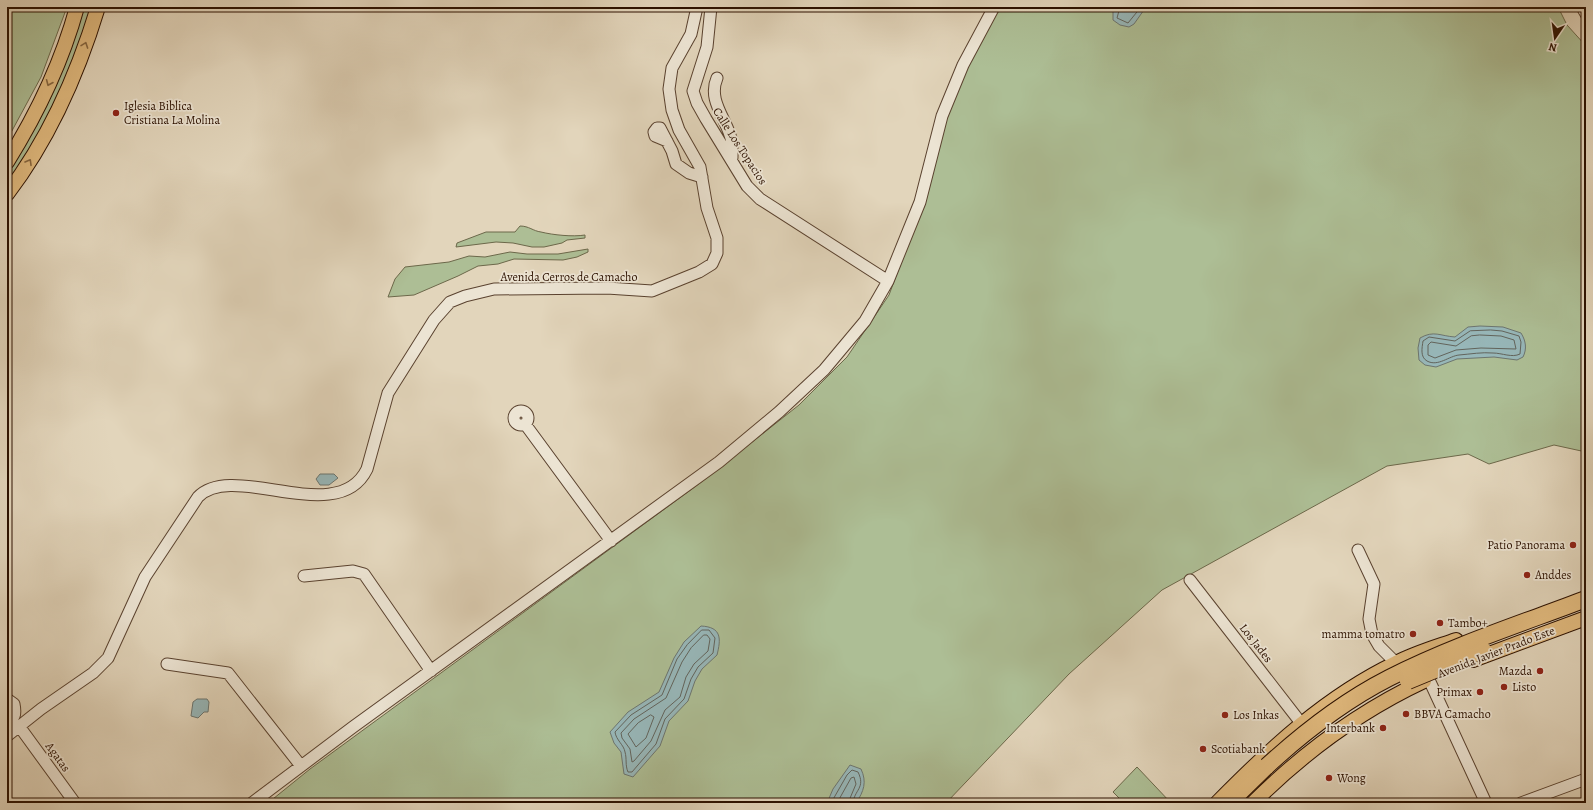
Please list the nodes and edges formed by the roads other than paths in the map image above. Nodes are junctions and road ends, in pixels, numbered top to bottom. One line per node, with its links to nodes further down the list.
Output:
1 (77, 7): 11 (main road, one-way to 11)
2 (98, 7): 13 (main road, one-way to 2)
3 (696, 7): 12 (street, Avenida Cerros de Camacho)
4 (711, 7): 10 (street, Calle Los Topacios)
5 (994, 7): 14 (street)
6 (1582, 7): 7 (street)
7 (1586, 14)
8 (717, 78): 10 (street)
9 (667, 141): 12 (street)
10 (732, 158): 14 (street, Calle Los Topacios)
11 (7, 162)
12 (702, 177): 32 (street, Avenida Cerros de Camacho)
13 (7, 194)
14 (888, 281): 16 (street)
15 (525, 424): 16 (street)
16 (611, 541): 27 (street)
17 (1358, 550): 25 (street)
18 (304, 576): 27 (street)
19 (1190, 580): 30 (street, Los Jades)
20 (1586, 593): 24 (main road, Avenida Javier Prado Este)
21 (1586, 599): 35 (highway, bridge)
22 (1586, 610): 35 (highway, bridge)
23 (1586, 618): 28 (main road, Avenida Javier Prado Este)
24 (1425, 651): 25 (main road, Avenida Javier Prado Este); 28 (street)
25 (1396, 663): 30 (main road, Avenida Javier Prado Este)
26 (167, 664): 34 (street)
27 (431, 671): 34 (street)
28 (1428, 679): 42 (main road, Avenida Javier Prado Este); 43 (street)
29 (7, 699): 31 (street)
30 (1301, 723): 39 (main road, Avenida Javier Prado Este)
31 (7, 724)
32 (19, 726): 33 (street, Avenida Cerros de Camacho); 37 (street, Agatas)
33 (7, 736)
34 (301, 766): 38 (street)
35 (1270, 768): 40 (highway); 41 (highway)
36 (1586, 779): 44 (street)
37 (75, 803)
38 (252, 803)
39 (1217, 803)
40 (1229, 803)
41 (1239, 803)
42 (1253, 803)
43 (1486, 803)
44 (1521, 803)

